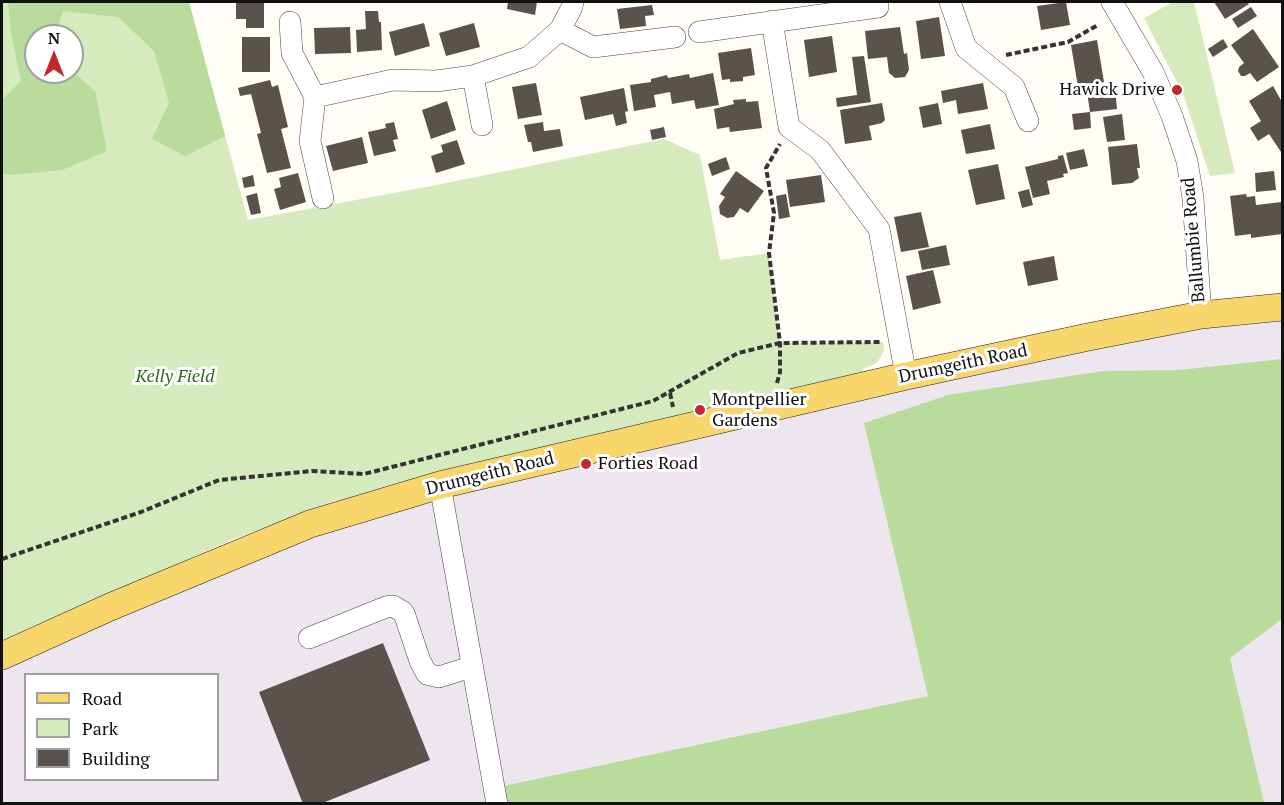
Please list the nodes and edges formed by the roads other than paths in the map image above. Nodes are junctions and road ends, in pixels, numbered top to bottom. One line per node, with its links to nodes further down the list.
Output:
1 (573, 2): 7 (street)
2 (950, 2): 12 (street)
3 (1112, 2): 16 (street, Ballumbie Road)
4 (878, 7): 5 (street)
5 (772, 21): 8 (street); 17 (street)
6 (290, 22): 11 (street)
7 (560, 30): 9 (street); 10 (street)
8 (699, 32)
9 (675, 37)
10 (473, 76): 11 (street); 13 (street)
11 (315, 97): 14 (street)
12 (1028, 121)
13 (482, 125)
14 (323, 198)
15 (1282, 307): 16 (main road, Drumgeith Road)
16 (1201, 315): 17 (main road, Drumgeith Road)
17 (906, 376): 18 (main road, Drumgeith Road)
18 (440, 485): 20 (main road, Drumgeith Road); 21 (street)
19 (309, 638): 21 (street)
20 (2, 657)
21 (471, 668): 22 (street)
22 (497, 804)

